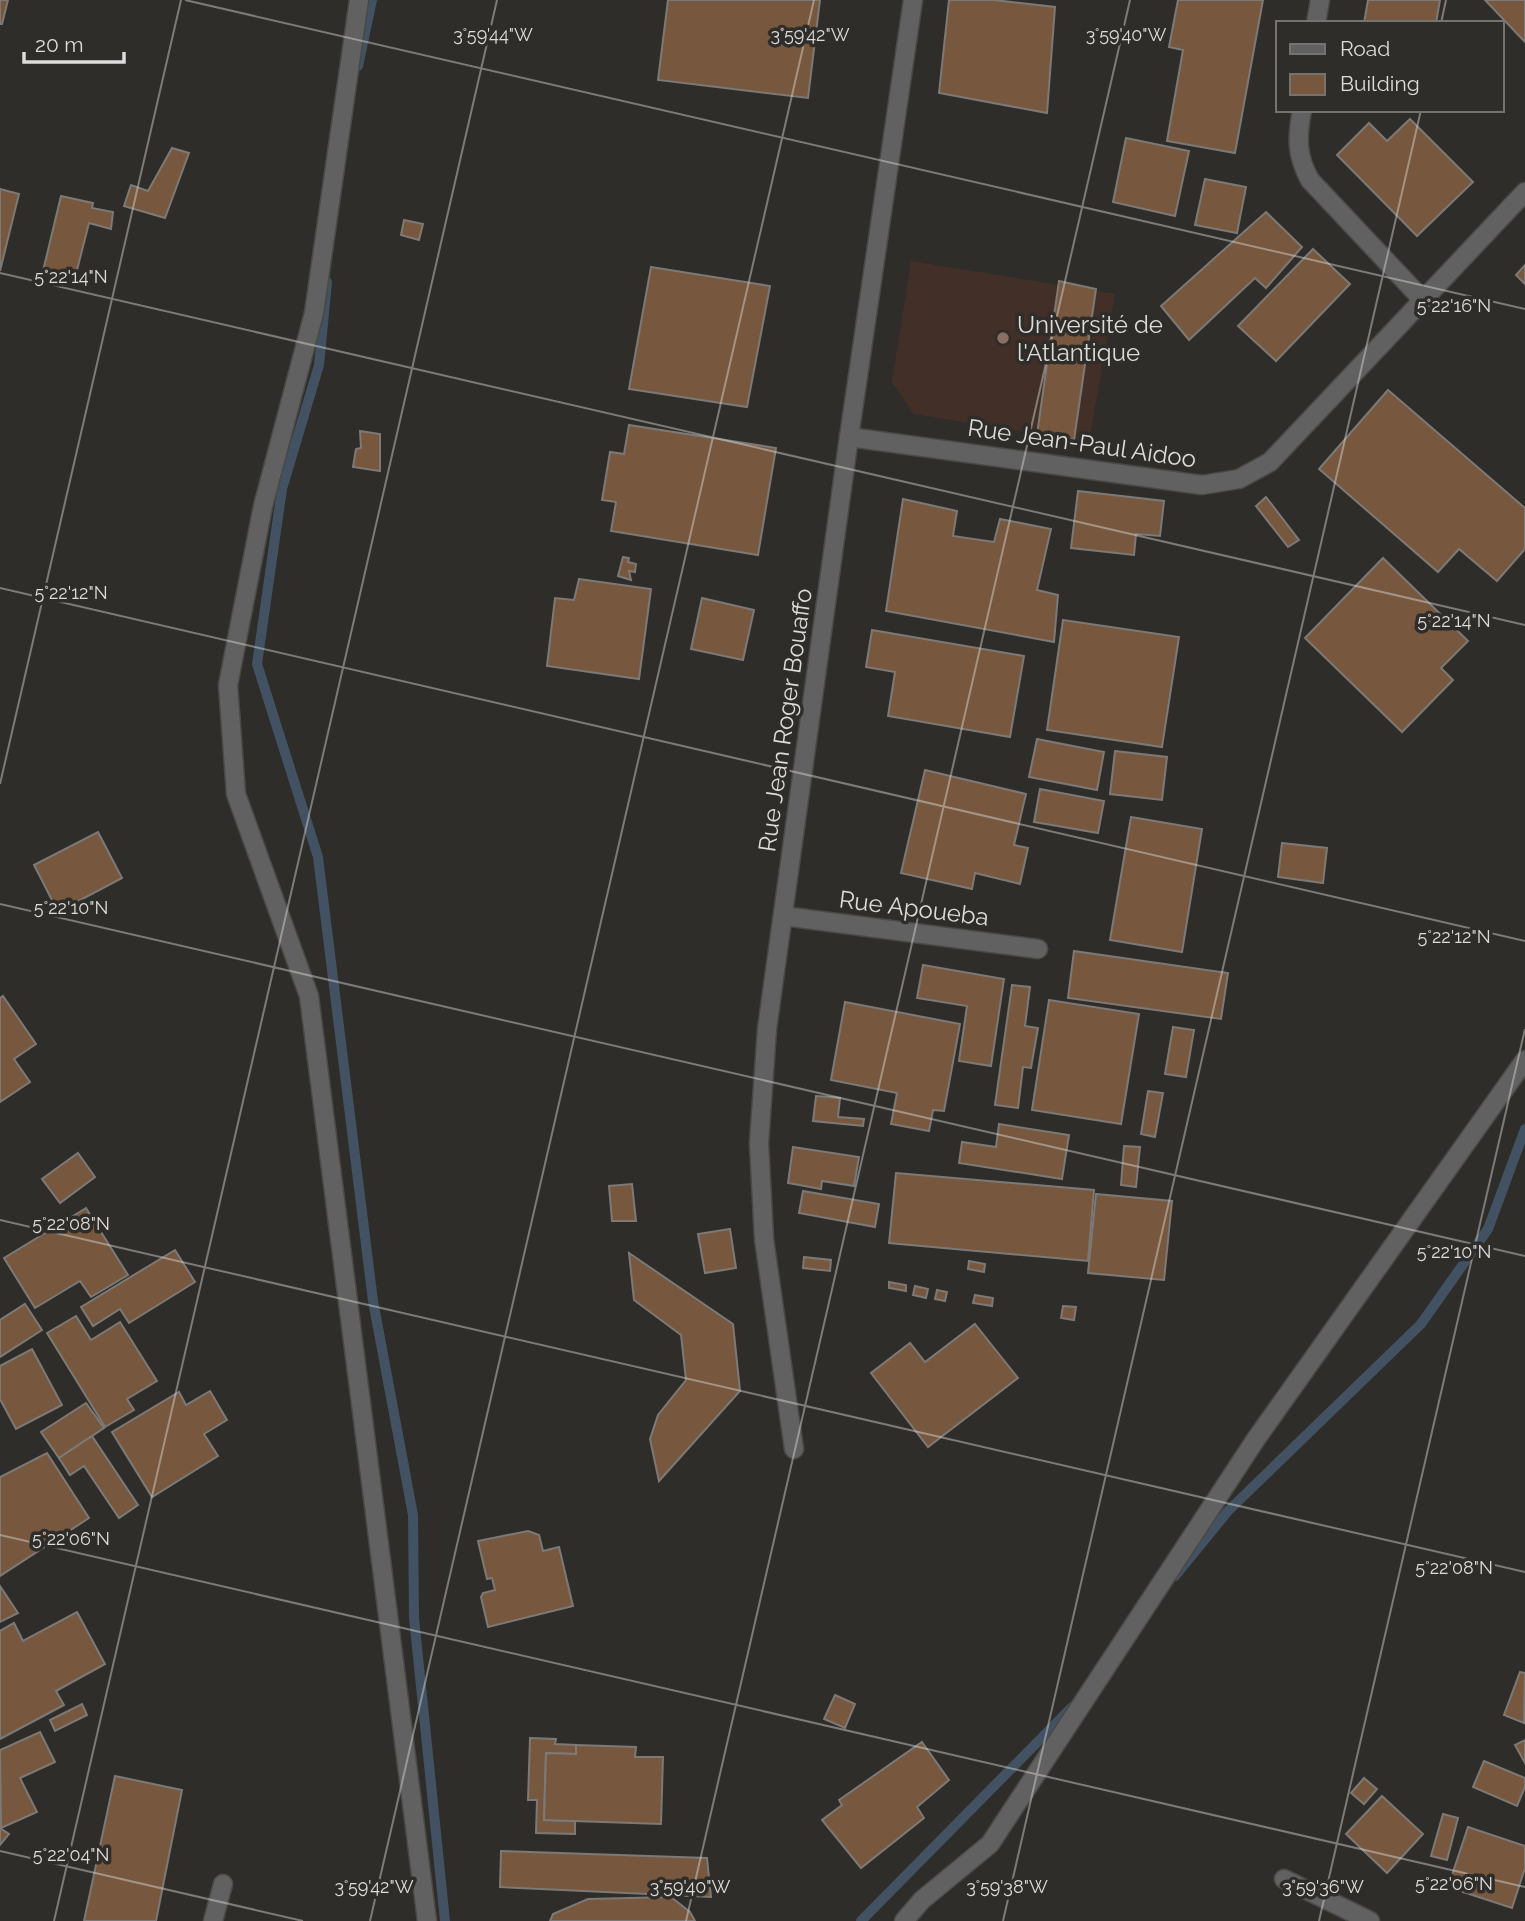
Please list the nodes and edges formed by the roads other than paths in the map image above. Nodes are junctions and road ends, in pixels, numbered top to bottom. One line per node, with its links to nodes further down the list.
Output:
1 (359, 0): 16 (street)
2 (914, 0): 8 (street, Rue Jean Roger Bouaffo)
3 (1320, 0): 4 (street)
4 (1316, 21)
5 (1302, 112): 7 (street)
6 (1525, 192): 7 (street, Rue Jean-Paul Aidoo)
7 (1422, 299): 8 (street, Rue Jean-Paul Aidoo)
8 (849, 437): 9 (street, Rue Jean Roger Bouaffo)
9 (783, 916): 10 (street, Rue Apoueba); 12 (street, Rue Jean Roger Bouaffo)
10 (1038, 949)
11 (1525, 1060): 17 (street)
12 (794, 1449)
13 (1284, 1879): 18 (street)
14 (223, 1884): 15 (street)
15 (213, 1921)
16 (427, 1921)
17 (904, 1921)
18 (1370, 1921)

